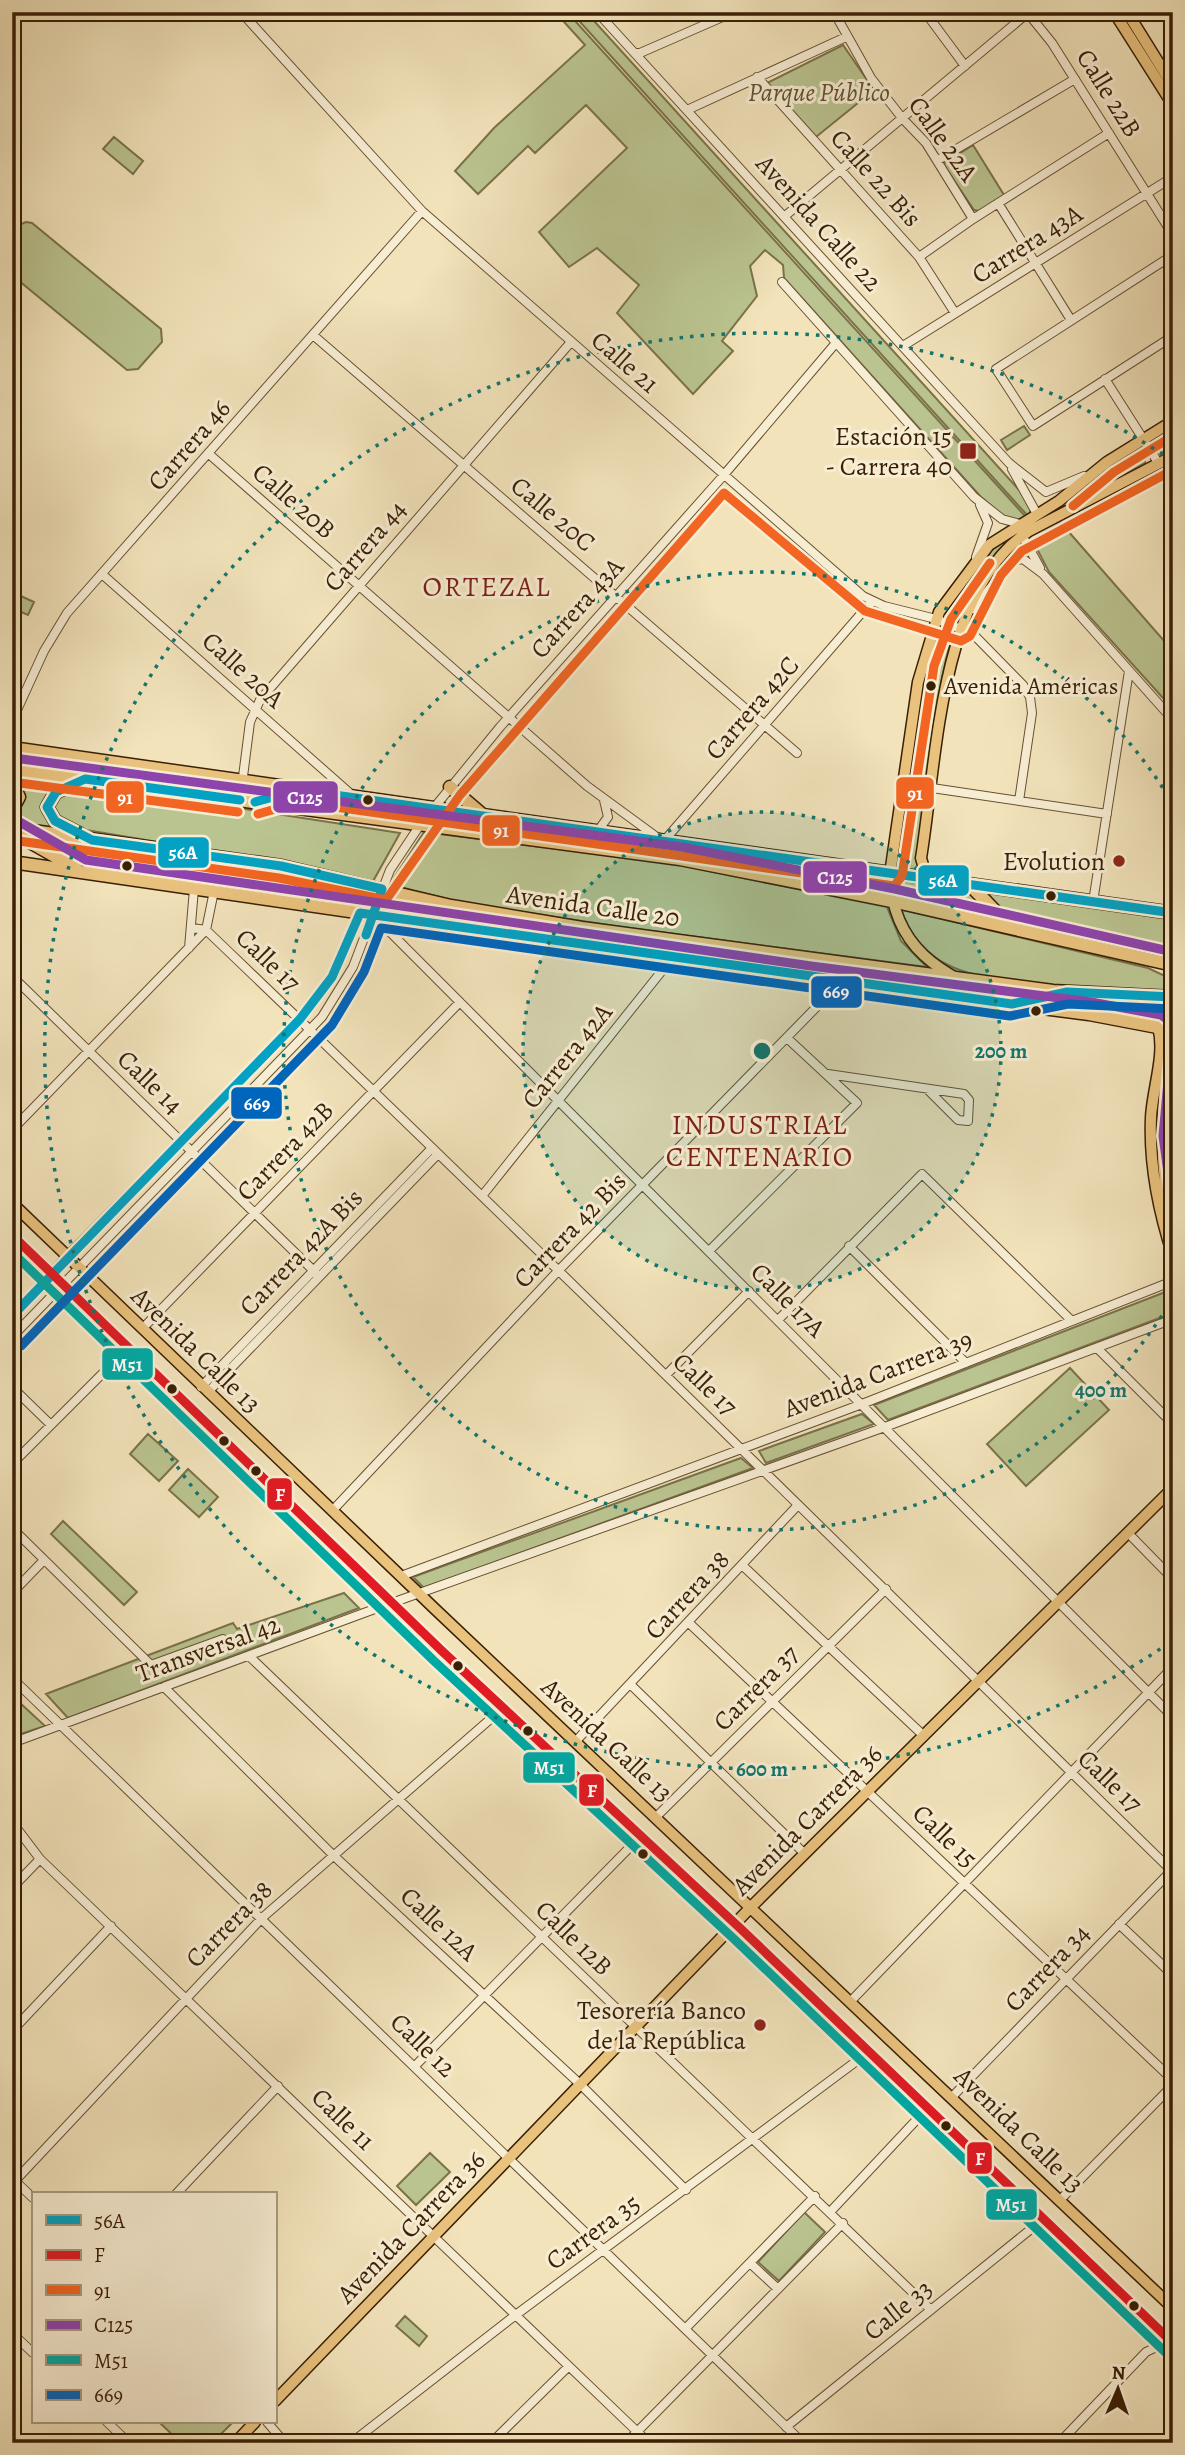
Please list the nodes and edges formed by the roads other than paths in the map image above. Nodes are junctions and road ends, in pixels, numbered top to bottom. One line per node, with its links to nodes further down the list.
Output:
1 (21, 12): 10 (main road)
2 (241, 12): 26 (street, Calle 21)
3 (597, 12): 12 (street, Avenida Calle 22)
4 (734, 12): 12 (street)
5 (834, 12): 11 (street, Calle 22A)
6 (925, 12): 13 (street)
7 (1114, 12): 17 (main road)
8 (1127, 12): 16 (main road)
9 (1028, 13): 13 (street); 15 (street, Calle 22B)
10 (12, 23)
11 (846, 37): 14 (street); 19 (street, Calle 22A)
12 (635, 53): 18 (street, Avenida Calle 22)
13 (965, 66): 19 (street)
14 (757, 77): 18 (street); 22 (street, Calle 22 Bis)
15 (1075, 79): 20 (street, Calle 22B); 21 (street)
16 (1173, 86)
17 (1173, 105)
18 (687, 110): 27 (street, Avenida Calle 22)
19 (902, 118): 21 (street, Calle 22A); 22 (street)
20 (1109, 133): 24 (street, Calle 22B); 25 (street)
21 (938, 160): 28 (street, Calle 22A)
22 (842, 169): 27 (street); 31 (street, Calle 22 Bis)
23 (1173, 177): 24 (street, Carrera 43A)
24 (1146, 193): 29 (street, Calle 22B); 32 (street, Carrera 43A)
25 (998, 203): 28 (street); 32 (street)
26 (422, 211): 36 (street, Carrera 46); 38 (street, Calle 21)
27 (785, 216): 40 (street, Avenida Calle 22)
28 (973, 219): 31 (street)
29 (1173, 235)
30 (1173, 255): 35 (street)
31 (919, 257): 34 (street, Calle 22 Bis)
32 (1035, 263): 34 (street, Carrera 43A); 35 (street)
33 (782, 282): 39 (street)
34 (955, 313): 40 (street, Carrera 43A)
35 (1072, 320): 41 (street)
36 (313, 335): 44 (street, Carrera 46); 48 (street, Calle 20C)
37 (1173, 336): 41 (street)
38 (570, 342): 48 (street, Carrera 44); 50 (street, Calle 21)
39 (835, 344): 50 (street, Carrera 43A); 51 (street)
40 (903, 346): 46 (street, Avenida Calle 22)
41 (1105, 379): 43 (street)
42 (1173, 421): 43 (main road)
43 (1143, 439): 47 (street); 49 (main road)
44 (209, 454): 56 (street, Carrera 46); 57 (street, Calle 20B)
45 (1173, 456): 47 (main road)
46 (1009, 463): 49 (street, Avenida Calle 22); 52 (street, Avenida Calle 22)
47 (1159, 464): 53 (main road)
48 (463, 465): 57 (street, Carrera 44); 58 (street, Calle 20C)
49 (1098, 469): 52 (main road)
50 (723, 476): 58 (street, Carrera 43A); 59 (street, Calle 21)
51 (974, 497): 53 (street); 54 (street)
52 (1037, 514): 53 (main road)
53 (1021, 530): 54 (main road); 55 (street); 61 (main road)
54 (972, 566): 60 (main road)
55 (1044, 574): 61 (street); 62 (street)
56 (103, 575): 63 (street, Calle 20A); 66 (street, Carrera 46)
57 (358, 586): 63 (street, Carrera 44); 65 (street, Calle 20B)
58 (617, 595): 65 (street, Carrera 43A); 67 (street, Calle 20C)
59 (872, 601): 60 (street, Calle 21); 67 (street, Carrera 42C)
60 (936, 619): 61 (street, Calle 21); 98 (main road)
61 (962, 625): 75 (main road); 80 (street, Calle 21)
62 (1129, 671): 64 (street); 85 (street)
63 (254, 708): 73 (street); 77 (street, Calle 20A)
64 (1166, 712)
65 (509, 718): 74 (street, Carrera 43A); 79 (street, Calle 20B)
66 (12, 721)
67 (766, 725): 69 (street, Calle 20C); 92 (street, Carrera 42C)
68 (12, 748): 73 (highway)
69 (797, 753)
70 (12, 770): 71 (highway)
71 (85, 779): 78 (highway); 91 (highway)
72 (12, 782): 84 (highway)
73 (242, 782): 76 (highway); 78 (street)
74 (450, 787): 83 (street, Carrera 43A); 86 (highway)
75 (932, 788): 80 (street); 99 (main road)
76 (299, 790): 77 (highway); 81 (highway)
77 (355, 798): 82 (highway)
78 (240, 800): 81 (highway)
79 (604, 800): 90 (street); 92 (street, Calle 20B)
80 (1019, 801): 85 (street)
81 (255, 802): 87 (highway)
82 (389, 803): 83 (highway); 87 (highway)
83 (432, 809): 86 (highway); 88 (street, Carrera 43A)
84 (12, 810)
85 (1107, 814): 106 (street)
86 (485, 817): 90 (highway)
87 (404, 822): 88 (highway)
88 (420, 825): 93 (highway); 104 (street, Carrera 43A)
89 (12, 830): 91 (highway, Avenida Calle 20); 97 (highway)
90 (597, 832): 92 (highway)
91 (92, 839): 94 (highway, Avenida Calle 20)
92 (663, 842): 93 (street); 96 (highway)
93 (661, 856): 101 (highway)
94 (234, 860): 104 (highway, Avenida Calle 20); 107 (highway)
95 (12, 862): 97 (highway, Avenida Calle 20)
96 (823, 864): 98 (highway); 101 (highway)
97 (82, 872): 102 (highway, Avenida Calle 20)
98 (890, 874): 99 (highway); 105 (main road)
99 (927, 879): 100 (highway)
100 (970, 885): 106 (highway); 113 (highway)
101 (820, 887): 105 (highway)
102 (194, 888): 103 (highway, Avenida Calle 20); 110 (street)
103 (214, 891): 107 (highway, Avenida Calle 20); 112 (street, Calle 17)
104 (381, 891): 109 (street, Carrera 43A); 109 (street); 111 (highway, Avenida Calle 20)
105 (892, 901): 113 (highway); 121 (main road)
106 (1093, 902): 108 (highway)
107 (307, 906): 109 (highway, Avenida Calle 20)
108 (1173, 913)
109 (366, 914): 114 (highway, Avenida Calle 20); 126 (street, Calle 17A); 129 (street); 131 (street)
110 (192, 928): 112 (street, Calle 17); 116 (street)
111 (582, 928): 114 (highway); 115 (highway, Avenida Calle 20)
112 (206, 930): 116 (street); 129 (street, Calle 17)
113 (1026, 932): 118 (highway)
114 (566, 942): 117 (highway, Avenida Calle 20)
115 (685, 942): 117 (street, Carrera 42A); 119 (highway, Avenida Calle 20)
116 (189, 948): 133 (street)
117 (673, 958): 122 (highway, Avenida Calle 20); 137 (street, Carrera 42A)
118 (1173, 965)
119 (897, 970): 121 (highway, Avenida Calle 20); 123 (highway)
120 (12, 976): 133 (street, Calle 14)
121 (957, 978): 124 (highway, Avenida Calle 20); 127 (main road)
122 (841, 982): 123 (highway, Avenida Calle 20); 132 (street, Carrera 42 Bis)
123 (909, 991): 127 (highway, Avenida Calle 20)
124 (1067, 992): 125 (highway, Avenida Calle 20); 127 (highway)
125 (1173, 997)
126 (460, 1002): 136 (street, Carrera 42B); 137 (street, Calle 17A)
127 (1012, 1004): 130 (highway, Avenida Calle 20)
128 (1173, 1010): 130 (main road)
129 (299, 1019): 131 (street, Calle 17); 139 (street)
130 (1167, 1029): 142 (main road); 152 (main road)
131 (310, 1030): 136 (street, Calle 17); 140 (street)
132 (788, 1038): 134 (street); 143 (street, Carrera 42 Bis)
133 (89, 1052): 138 (street); 139 (street, Calle 14)
134 (827, 1074): 135 (street); 150 (street)
135 (927, 1089): 135 (street)
136 (373, 1090): 141 (street, Calle 17); 146 (street, Carrera 42B)
137 (558, 1101): 143 (street, Calle 17A); 144 (street, Carrera 42A)
138 (12, 1130)
139 (182, 1141): 140 (street, Calle 14); 151 (street)
140 (192, 1151): 146 (street, Calle 14); 153 (street)
141 (435, 1151): 144 (street, Calle 17); 155 (street, Carrera 42A Bis)
142 (1167, 1154): 147 (main road)
143 (643, 1185): 150 (street, Calle 17A); 154 (street, Carrera 42 Bis)
144 (482, 1196): 154 (street, Calle 17)
145 (12, 1203): 151 (main road, Avenida Calle 13)
146 (255, 1213): 155 (street, Calle 14); 164 (street, Carrera 42B)
147 (1173, 1226)
148 (849, 1246): 162 (street); 163 (street); 168 (street)
149 (12, 1249): 156 (main road)
150 (709, 1251): 159 (street, Calle 17A)
151 (67, 1256): 153 (main road, Avenida Calle 13); 156 (street)
152 (1173, 1256)
153 (78, 1267): 158 (street); 164 (main road, Avenida Calle 13)
154 (558, 1271): 169 (street, Calle 17); 181 (street, Carrera 42 Bis)
155 (316, 1273): 171 (street, Carrera 42A Bis)
156 (45, 1280): 158 (main road); 160 (street)
157 (1173, 1281): 163 (street, Avenida Carrera 39)
158 (56, 1291): 165 (street); 167 (main road)
159 (750, 1292): 162 (street, Calle 17A); 169 (street)
160 (12, 1317)
161 (1173, 1319): 166 (street, Avenida Carrera 39)
162 (778, 1320): 172 (street, Calle 17A)
163 (1072, 1321): 168 (street, Avenida Carrera 39)
164 (142, 1329): 171 (main road, Avenida Calle 13)
165 (12, 1336)
166 (1097, 1348): 173 (street); 175 (street, Avenida Carrera 39)
167 (121, 1355): 174 (street); 192 (main road)
168 (966, 1363): 172 (street, Avenida Carrera 39)
169 (666, 1376): 176 (street, Calle 17)
170 (12, 1387): 174 (street)
171 (205, 1390): 181 (main road, Avenida Calle 13)
172 (862, 1404): 175 (street, Calle 17A); 176 (street, Avenida Carrera 39)
173 (1173, 1424)
174 (51, 1425): 177 (street)
175 (885, 1427): 178 (street, Avenida Carrera 39); 191 (street, Calle 17A)
176 (742, 1450): 178 (street, Calle 17); 186 (street, Avenida Carrera 39)
177 (12, 1464)
178 (764, 1471): 180 (street, Calle 17); 190 (street, Avenida Carrera 39)
179 (1173, 1488): 183 (main road, Avenida Carrera 36)
180 (798, 1505): 185 (street, Carrera 38); 188 (street, Calle 17)
181 (332, 1511): 186 (main road, Avenida Calle 13)
182 (12, 1528): 184 (street)
183 (1128, 1533): 187 (street); 191 (main road, Avenida Carrera 36)
184 (44, 1560): 189 (street); 194 (street, Transversal 42)
185 (743, 1566): 193 (street, Carrera 38); 195 (street)
186 (401, 1577): 190 (main road, Avenida Calle 13)
187 (1173, 1578)
188 (886, 1588): 195 (street, Carrera 37); 199 (street, Calle 17)
189 (12, 1593)
190 (419, 1594): 192 (street, Transversal 42); 208 (main road, Avenida Calle 13)
191 (1059, 1602): 199 (main road, Avenida Carrera 36); 202 (street, Calle 17A)
192 (382, 1606): 196 (street, Transversal 42); 204 (main road)
193 (689, 1623): 200 (street, Carrera 38); 203 (street, Calle 15)
194 (223, 1639)
195 (829, 1645): 203 (street, Carrera 37); 207 (street)
196 (249, 1656): 201 (street, Transversal 42); 213 (street, Calle 12B)
197 (1173, 1667): 202 (street)
198 (12, 1678): 206 (street, Calle 12)
199 (979, 1681): 207 (main road, Avenida Carrera 36); 211 (street, Calle 17)
200 (631, 1685): 208 (street, Carrera 38); 210 (street)
201 (164, 1688): 206 (street, Transversal 42); 218 (street, Calle 12A)
202 (1148, 1692): 205 (street, Calle 17A); 211 (street)
203 (771, 1703): 210 (street, Carrera 37); 212 (street, Calle 15)
204 (495, 1715): 213 (street, Carrera 38); 216 (main road)
205 (1173, 1717)
206 (61, 1725): 209 (street, Transversal 42); 224 (street, Calle 12)
207 (923, 1736): 212 (main road, Avenida Carrera 36)
208 (575, 1742): 214 (main road, Avenida Calle 13)
209 (12, 1744)
210 (711, 1763): 214 (street, Carrera 37); 217 (street)
211 (1071, 1772): 220 (street, Calle 17); 221 (street)
212 (868, 1792): 217 (main road, Avenida Carrera 36); 221 (street, Calle 15)
213 (398, 1799): 218 (street, Carrera 38); 228 (street, Calle 12B)
214 (656, 1817): 223 (main road, Avenida Calle 13)
215 (12, 1822): 219 (street, Calle 11)
216 (634, 1843): 227 (main road); 228 (street)
217 (806, 1854): 223 (main road, Avenida Carrera 36)
218 (333, 1855): 224 (street, Carrera 38); 231 (street, Calle 12A)
219 (40, 1859): 222 (street); 226 (street, Calle 11)
220 (1172, 1870): 225 (street, Carrera 34)
221 (964, 1883): 230 (street, Calle 15); 233 (street)
222 (12, 1888)
223 (751, 1906): 227 (main road, Avenida Carrera 36); 233 (main road, Avenida Calle 13)
224 (262, 1918): 232 (street, Carrera 38); 237 (street, Calle 12)
225 (1119, 1924): 229 (street); 230 (street, Carrera 34)
226 (111, 1926): 232 (street, Calle 11); 235 (street)
227 (728, 1931): 234 (main road, Avenida Carrera 36); 236 (main road)
228 (542, 1937): 231 (street); 234 (street, Calle 12B)
229 (1173, 1975)
230 (1066, 1978): 238 (street, Calle 15); 242 (street, Carrera 34)
231 (486, 1996): 237 (street); 239 (street, Calle 12A)
232 (187, 1998): 241 (street, Calle 11); 246 (street, Carrera 38)
233 (851, 2001): 242 (main road, Avenida Calle 13)
234 (637, 2027): 239 (main road, Avenida Carrera 36); 244 (street, Calle 12B)
235 (12, 2031)
236 (862, 2057): 243 (main road); 244 (street, Carrera 35)
237 (415, 2066): 245 (street, Calle 12)
238 (1173, 2080)
239 (580, 2085): 245 (main road, Avenida Carrera 36); 247 (street, Calle 12A)
240 (1173, 2085): 251 (street)
241 (278, 2086): 248 (street); 255 (street, Calle 11)
242 (952, 2096): 251 (main road, Avenida Calle 13)
243 (922, 2115): 252 (street); 254 (main road)
244 (754, 2138): 247 (street, Carrera 35); 249 (street, Calle 12B)
245 (509, 2158): 255 (main road, Avenida Carrera 36); 256 (street, Calle 12)
246 (13, 2181): 250 (street)
247 (686, 2190): 256 (street, Carrera 35)
248 (178, 2192)
249 (815, 2196): 252 (street, Calle 12B); 257 (street)
250 (32, 2197)
251 (1060, 2200): 259 (main road, Avenida Calle 13)
252 (831, 2211): 253 (street, Calle 12B)
253 (844, 2223): 258 (street); 260 (street, Calle 12B)
254 (1036, 2225): 260 (street, Calle 33); 265 (main road)
255 (434, 2236): 261 (street, Calle 11); 270 (main road, Avenida Carrera 36)
256 (603, 2249): 261 (street, Carrera 35); 262 (street, Calle 12)
257 (750, 2263): 258 (street); 262 (street)
258 (778, 2289): 268 (street)
259 (1173, 2308)
260 (931, 2310): 274 (street, Calle 33)
261 (517, 2314): 269 (street, Calle 11); 279 (street, Carrera 35)
262 (685, 2329): 268 (street, Calle 12)
263 (12, 2333): 266 (street)
264 (1173, 2339): 265 (street)
265 (1161, 2344): 267 (main road); 284 (street)
266 (32, 2352)
267 (1173, 2355)
268 (713, 2356): 274 (street, Calle 12); 275 (street)
269 (568, 2367): 275 (street, Calle 11); 280 (street)
270 (276, 2401)
271 (109, 2424): 276 (street)
272 (253, 2424): 277 (main road)
273 (269, 2424): 278 (street)
274 (786, 2427): 283 (street, Calle 12)
275 (637, 2432): 281 (street); 282 (street, Calle 11)
276 (130, 2443)
277 (235, 2443)
278 (285, 2443)
279 (351, 2443)
280 (491, 2443)
281 (626, 2443)
282 (649, 2443)
283 (803, 2443)
284 (1059, 2443)

